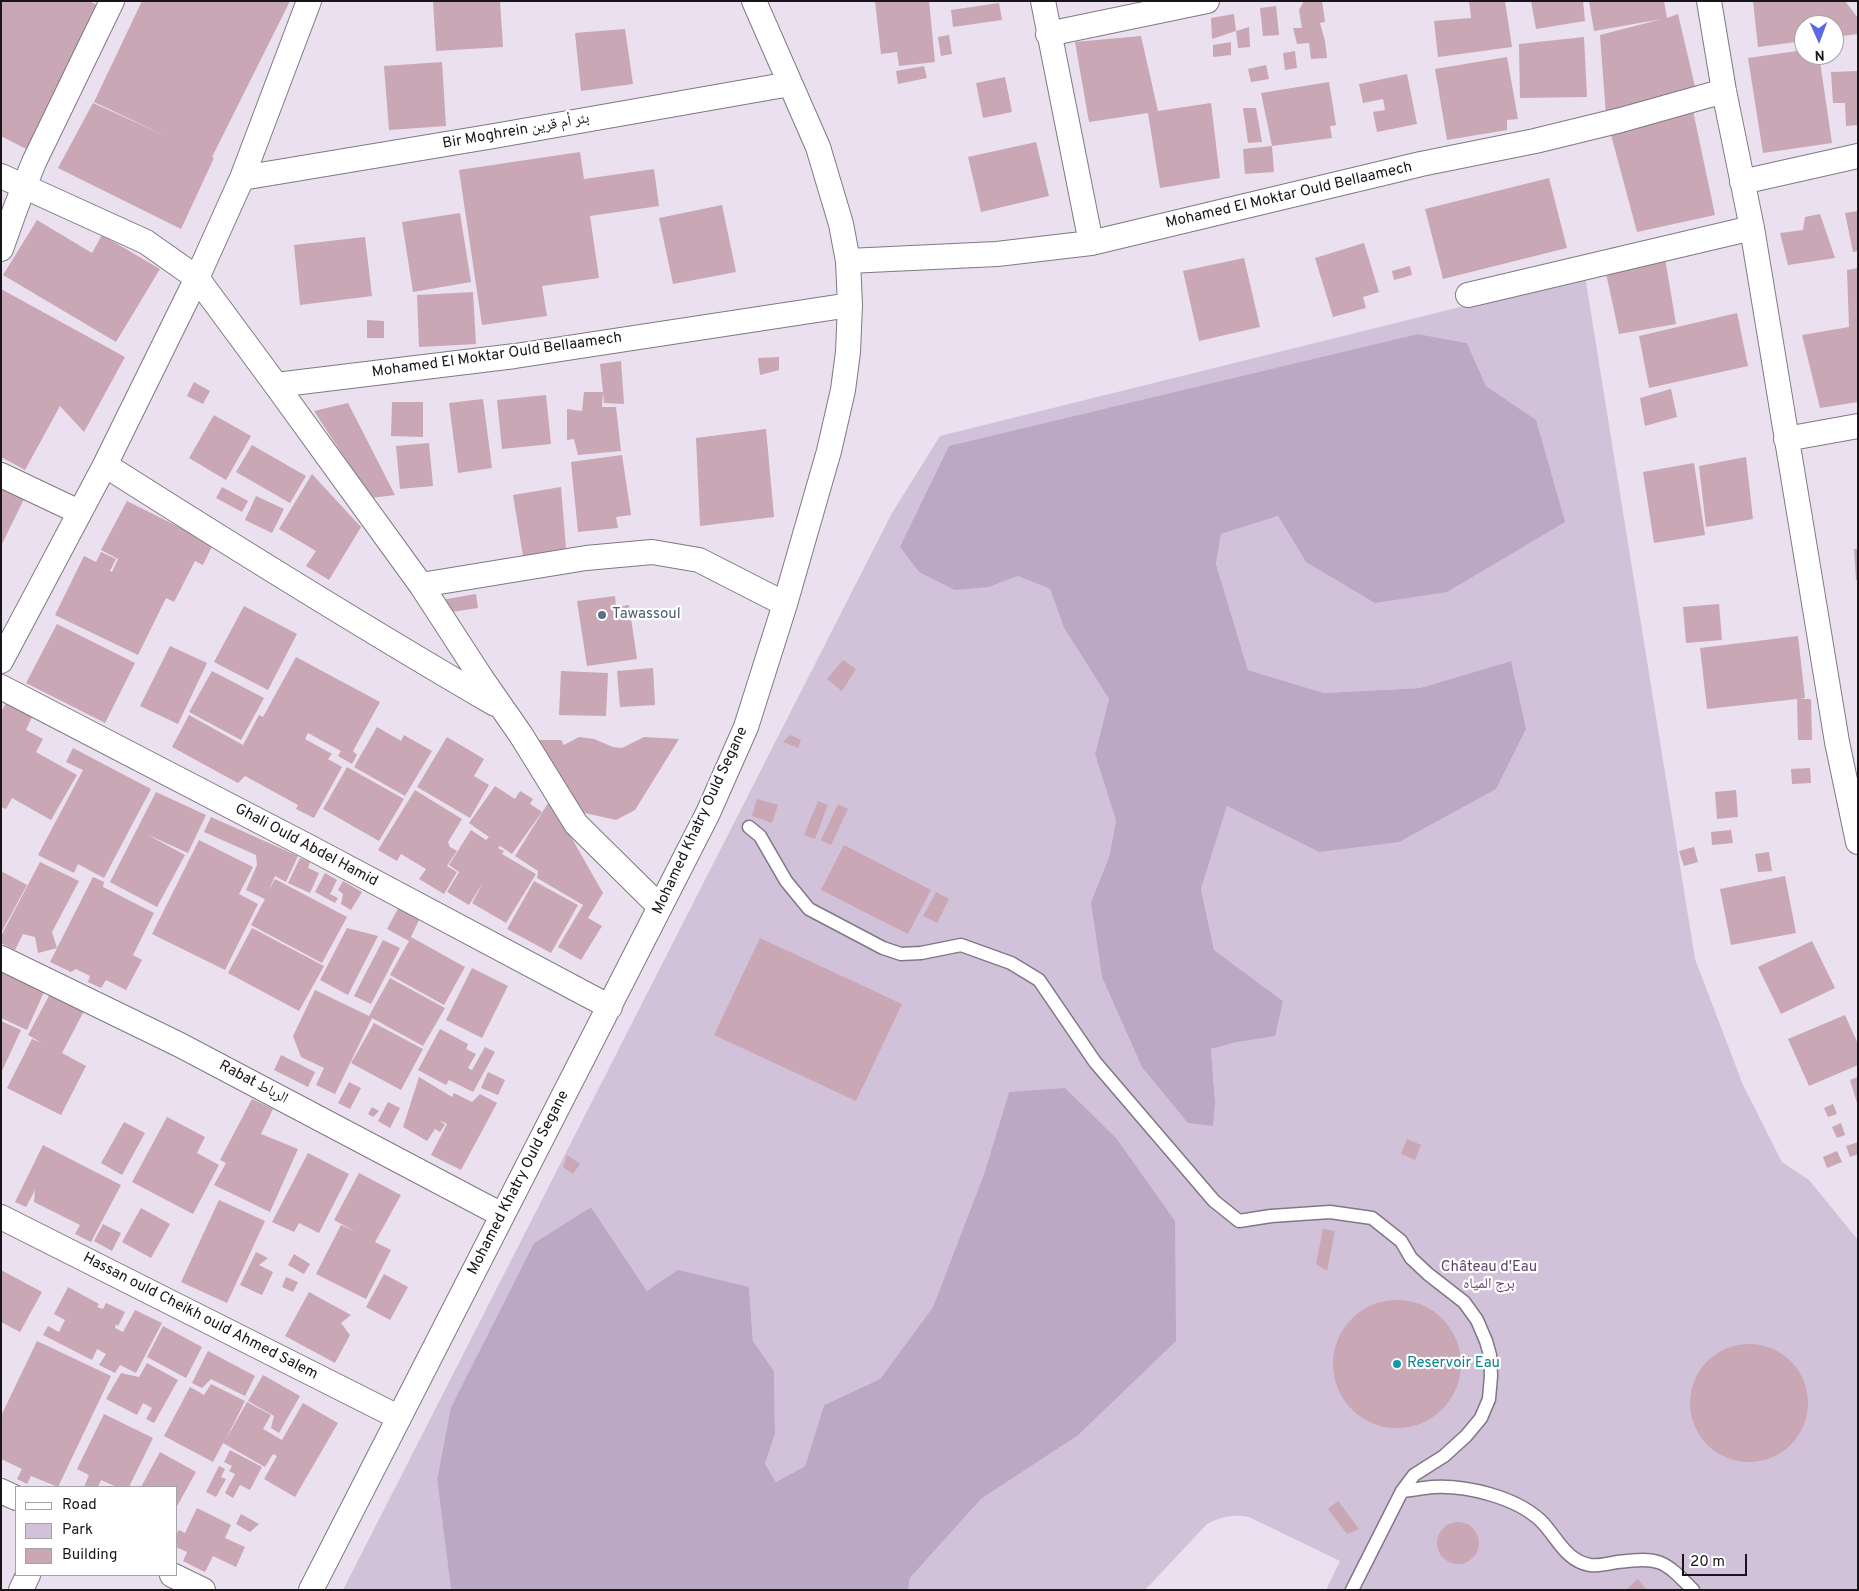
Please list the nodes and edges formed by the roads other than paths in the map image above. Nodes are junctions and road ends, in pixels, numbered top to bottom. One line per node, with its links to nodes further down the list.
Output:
1 (111, 1): 14 (street)
2 (309, 1): 12 (street)
3 (754, 1): 8 (street, Mohamed Khatry Ould Segane)
4 (1043, 1): 7 (street)
5 (1207, 1): 7 (street)
6 (1709, 1): 9 (street)
7 (1048, 34): 16 (street)
8 (790, 84): 12 (street, Bir Moghrein بئر أم قرين); 18 (street, Mohamed Khatry Ould Segane)
9 (1724, 91): 13 (street); 16 (street, Mohamed El Moktar Ould Bellaamech)
10 (1858, 156): 13 (street)
11 (1, 176): 14 (street)
12 (242, 178): 19 (street)
13 (1742, 182): 15 (street)
14 (24, 188): 17 (street); 19 (street)
15 (1752, 228): 20 (street); 24 (street)
16 (1091, 243): 18 (street, Mohamed El Moktar Ould Bellaamech)
17 (1, 249)
18 (848, 261): 21 (street, Mohamed Khatry Ould Segane)
19 (196, 278): 22 (street); 25 (street)
20 (1468, 295)
21 (850, 305): 22 (street, Mohamed El Moktar Ould Bellaamech); 29 (street, Mohamed Khatry Ould Segane)
22 (276, 385): 28 (street)
23 (1858, 426): 24 (street)
24 (1786, 439): 34 (street)
25 (105, 465): 27 (street); 32 (street)
26 (1, 475): 27 (street)
27 (79, 512): 30 (street)
28 (421, 585): 29 (street); 32 (street)
29 (785, 604): 35 (street, Mohamed Khatry Ould Segane)
30 (1, 661)
31 (1, 686): 37 (street, Ghali Ould Abdel Hamid)
32 (502, 708): 35 (street)
33 (748, 827): 42 (lane)
34 (1858, 842)
35 (660, 907): 37 (street, Mohamed Khatry Ould Segane)
36 (1, 958): 38 (street, Rabat الرباط)
37 (610, 1007): 38 (street, Mohamed Khatry Ould Segane)
38 (502, 1215): 40 (street, Mohamed Khatry Ould Segane)
39 (1, 1217): 40 (street, Hassan ould Cheikh ould Ahmed Salem)
40 (398, 1417): 48 (street, Mohamed Khatry Ould Segane)
41 (1, 1491): 43 (street)
42 (1402, 1492): 49 (lane); 50 (lane)
43 (15, 1498)
44 (28, 1576): 46 (street)
45 (174, 1576): 47 (street)
46 (21, 1590)
47 (203, 1590)
48 (311, 1590)
49 (1352, 1590)
50 (1693, 1590)

